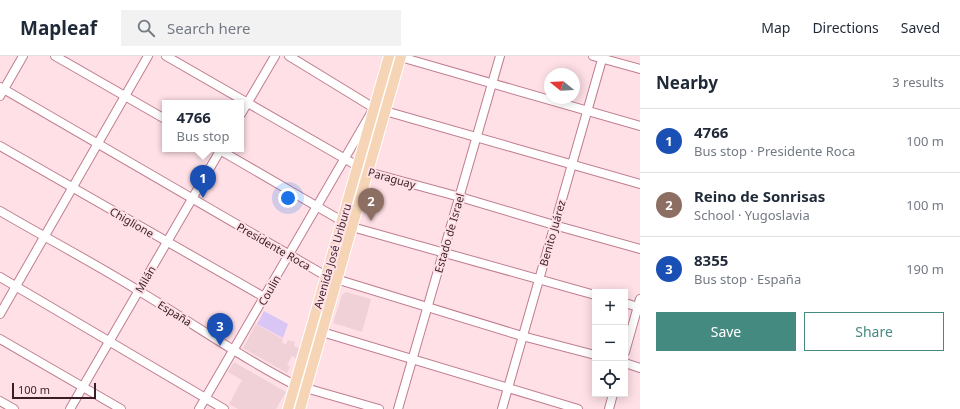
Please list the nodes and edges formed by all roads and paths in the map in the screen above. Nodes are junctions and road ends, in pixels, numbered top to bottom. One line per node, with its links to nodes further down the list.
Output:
1 (23, 56): 14 (street)
2 (55, 56): 15 (street)
3 (148, 56): 15 (street)
4 (166, 56): 16 (street, Paraguay)
5 (275, 56): 18 (street)
6 (289, 56): 20 (street)
7 (389, 56): 20 (main road, Avenida José Uriburu)
8 (399, 56): 13 (street); 21 (main road, Avenida José Uriburu)
9 (500, 56): 13 (street, Estado de Israel)
10 (594, 56): 11 (street)
11 (602, 57): 12 (street); 22 (street, Benito Juárez)
12 (640, 69)
13 (492, 84): 22 (street); 25 (street, Estado de Israel)
14 (1, 91): 26 (street, Presidente Roca)
15 (125, 96): 23 (street); 26 (street)
16 (242, 100)
17 (244, 101): 18 (street, Paraguay)
18 (247, 103): 19 (street); 30 (street, Paraguay)
19 (244, 108)
20 (374, 108): 30 (street, Coulin); 32 (main road, Avenida José Uriburu)
21 (385, 111): 25 (street); 33 (main road, Avenida José Uriburu)
22 (587, 111): 24 (street); 31 (street, Benito Juárez)
23 (162, 117)
24 (640, 126)
25 (477, 136): 31 (street); 36 (street, Estado de Israel)
26 (98, 144): 35 (street); 37 (street, Presidente Roca)
27 (0, 146): 35 (street, Chiglione)
28 (217, 152): 37 (street, Milán)
29 (224, 152): 38 (street)
30 (345, 159): 32 (street, Paraguay); 38 (street, Coulin)
31 (571, 165): 34 (street); 41 (street, Benito Juárez)
32 (358, 167): 33 (street, Paraguay); 40 (main road, Avenida José Uriburu)
33 (368, 172): 36 (street, Paraguay); 42 (main road, Avenida José Uriburu)
34 (640, 184)
35 (72, 188): 43 (street); 44 (street, Chiglione)
36 (460, 197): 41 (street, Paraguay); 46 (street, Estado de Israel)
37 (192, 198): 44 (street, Milán); 47 (street, Presidente Roca)
38 (317, 206): 40 (street); 47 (street, Coulin)
39 (0, 211): 43 (street, España)
40 (342, 220): 48 (main road, Avenida José Uriburu)
41 (554, 225): 45 (street, Paraguay); 51 (street, Benito Juárez)
42 (352, 227): 46 (street); 50 (main road, Avenida José Uriburu)
43 (44, 236): 52 (street); 53 (street, España)
44 (167, 242): 53 (street, Milán); 55 (street, Chiglione)
45 (640, 249)
46 (443, 253): 51 (street); 58 (street, Estado de Israel)
47 (289, 255): 48 (street, Presidente Roca); 55 (street, Coulin)
48 (326, 276): 50 (street, Presidente Roca); 70 (main road, Avenida José Uriburu)
49 (0, 277): 52 (street)
50 (337, 279): 58 (street, Presidente Roca); 60 (main road, Avenida José Uriburu)
51 (539, 280): 54 (street); 61 (street, Benito Juárez)
52 (16, 286): 59 (street); 63 (street)
53 (138, 290): 63 (street, Milán); 65 (street, España)
54 (592, 294)
55 (264, 297): 65 (street, Coulin)
56 (628, 303): 57 (street)
57 (639, 303): 64 (street)
58 (428, 307): 61 (street, Presidente Roca); 67 (street, Estado de Israel)
59 (0, 314)
60 (322, 332): 67 (street); 72 (main road, Avenida José Uriburu)
61 (522, 336): 66 (street, Presidente Roca); 73 (street, Benito Juárez)
62 (0, 339): 71 (street)
63 (110, 342): 71 (street, Milán); 75 (street)
64 (628, 342)
65 (234, 350): 70 (street, España); 75 (street, Coulin)
66 (592, 354)
67 (413, 359): 73 (street); 85 (street, Estado de Israel)
68 (628, 364): 69 (street)
69 (640, 368)
70 (295, 385): 72 (street, España); 82 (main road, Avenida José Uriburu)
71 (83, 387): 78 (street, Milán); 79 (street)
72 (306, 388): 83 (main road, Avenida José Uriburu); 84 (street, España)
73 (508, 388): 86 (street, Benito Juárez); 87 (street)
74 (612, 397): 88 (street)
75 (206, 398): 80 (street, Coulin); 81 (street)
76 (0, 401): 77 (street)
77 (14, 409)
78 (70, 409)
79 (121, 409)
80 (200, 409)
81 (224, 409)
82 (288, 409)
83 (300, 409)
84 (379, 409)
85 (398, 409)
86 (502, 409)
87 (578, 409)
88 (609, 409)

